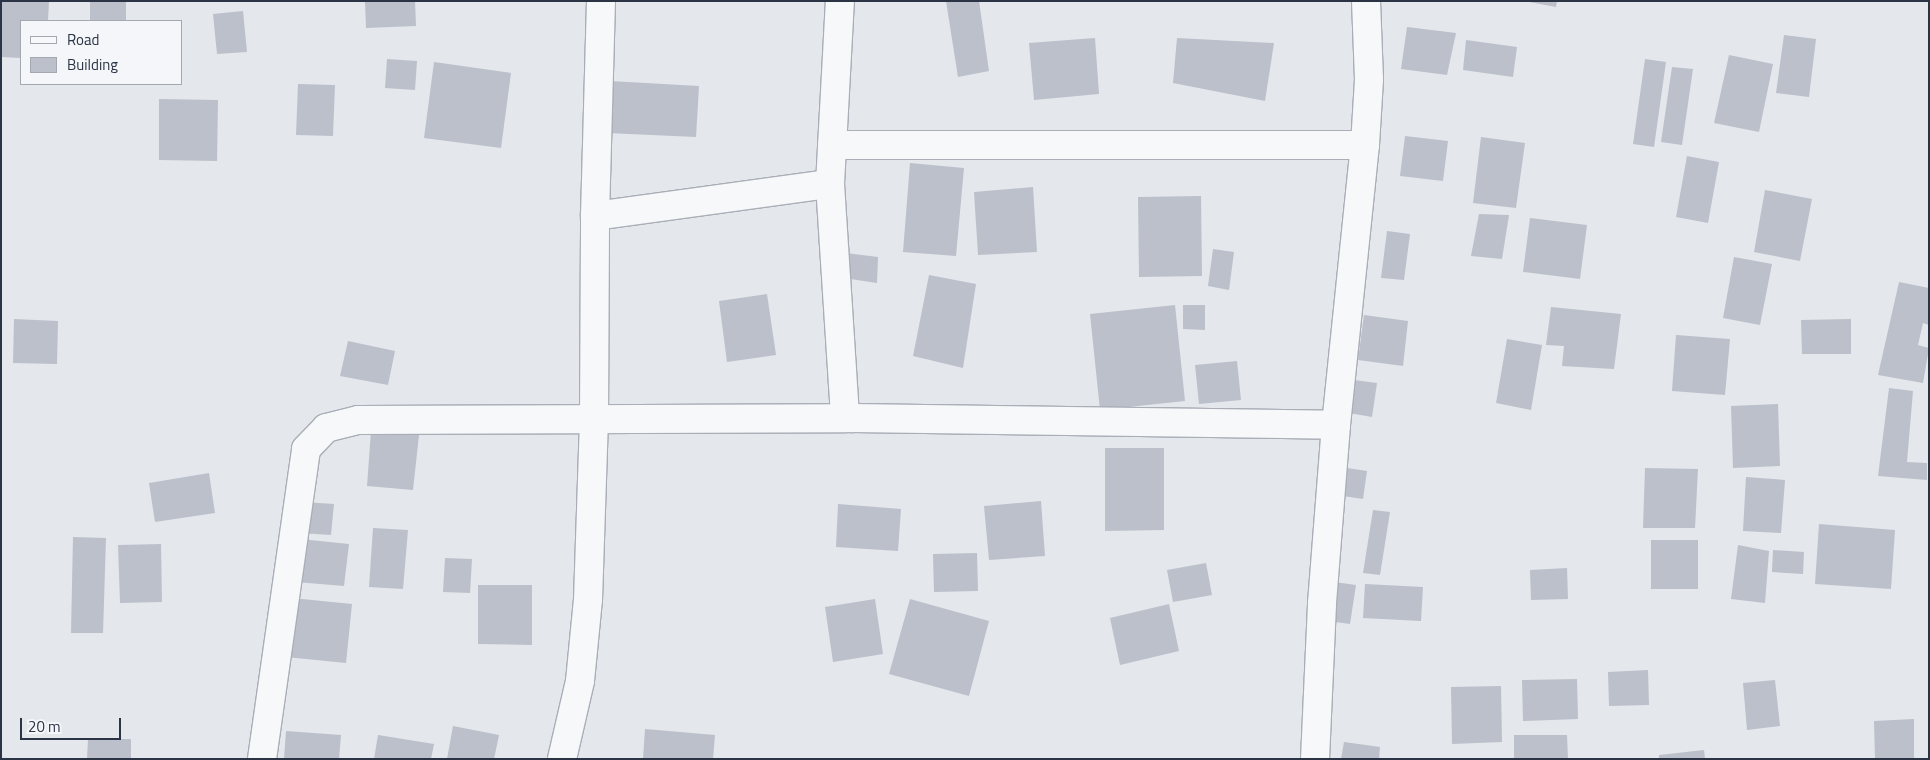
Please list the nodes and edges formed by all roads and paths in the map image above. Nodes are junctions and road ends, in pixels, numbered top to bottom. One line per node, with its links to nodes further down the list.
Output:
1 (601, 1): 7 (street)
2 (840, 1): 4 (street)
3 (1366, 1): 5 (street)
4 (832, 145): 5 (street); 6 (street)
5 (1365, 145): 10 (street)
6 (830, 184): 7 (street); 8 (street)
7 (595, 216): 9 (street)
8 (845, 418): 9 (street); 10 (street)
9 (594, 420): 11 (street); 12 (street)
10 (1336, 425): 13 (street)
11 (262, 759)
12 (562, 759)
13 (1315, 759)

